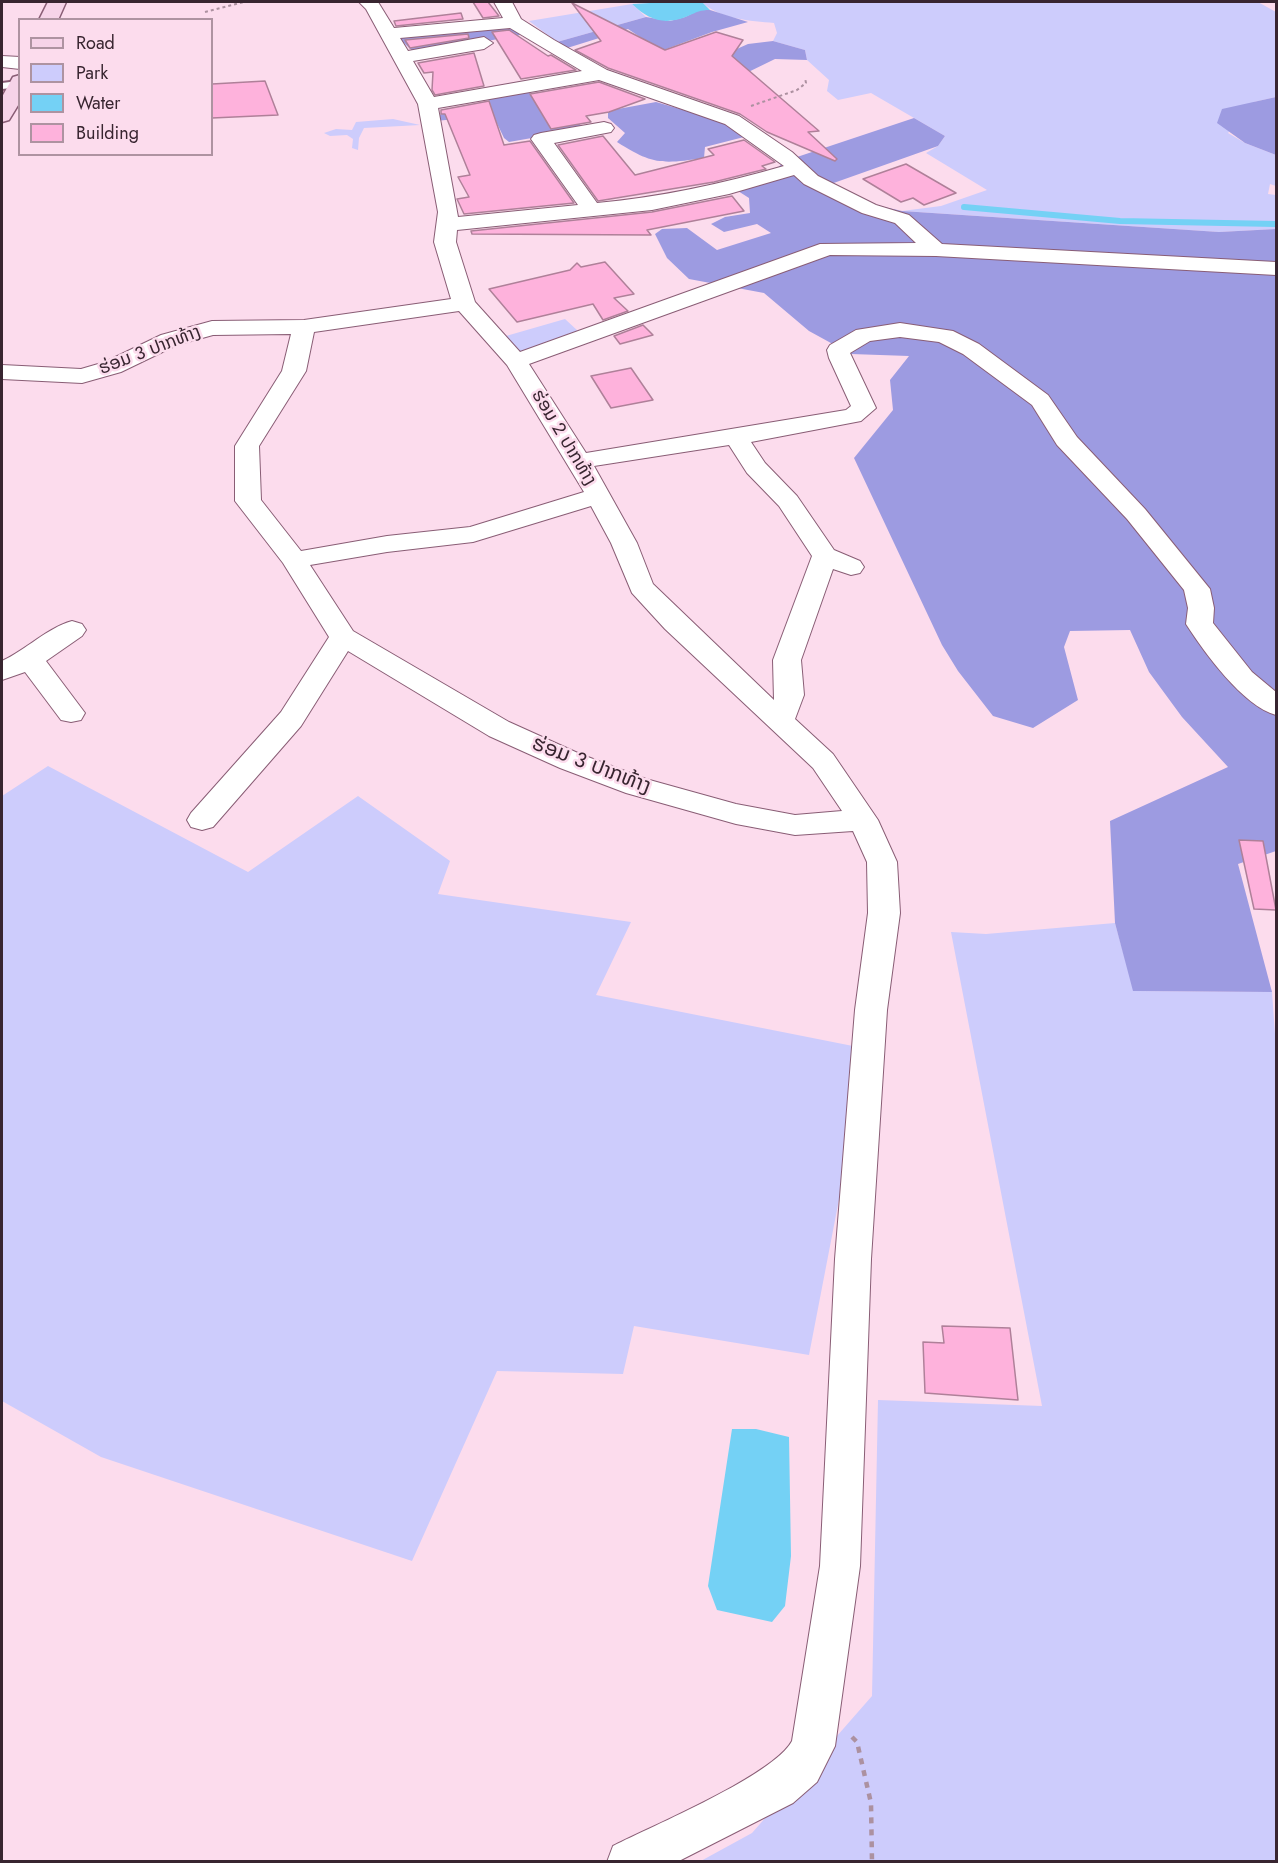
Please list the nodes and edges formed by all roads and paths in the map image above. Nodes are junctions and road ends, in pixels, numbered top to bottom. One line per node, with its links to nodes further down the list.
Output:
1 (57, 2): 6 (main road)
2 (244, 2): 5 (path)
3 (368, 2): 8 (street, ຮ່ອມ 2 ປາກທ້າງ)
4 (503, 2): 7 (street)
5 (205, 12)
6 (49, 18)
7 (514, 22): 8 (street); 13 (street)
8 (388, 34): 10 (street, ຮ່ອມ 2 ປາກທ້າງ)
9 (485, 43): 10 (street)
10 (402, 58): 16 (street, ຮ່ອມ 2 ປາກທ້າງ)
11 (2, 62): 12 (street)
12 (18, 63)
13 (600, 74): 16 (street); 18 (street)
14 (805, 78): 18 (path)
15 (13, 83): 17 (main road)
16 (428, 104): 22 (street, ຮ່ອມ 2 ປາກທ້າງ)
17 (2, 117)
18 (722, 117): 20 (street)
19 (604, 128): 21 (street)
20 (797, 168): 21 (street); 23 (street)
21 (592, 211): 22 (street)
22 (446, 225): 27 (street, ຮ່ອມ 2 ປາກທ້າງ)
23 (936, 250): 24 (street); 29 (street)
24 (1254, 267): 25 (street); 26 (street)
25 (1276, 268)
26 (1276, 281)
27 (464, 304): 28 (street); 29 (street, ຮ່ອມ 2 ປາກທ້າງ)
28 (304, 327): 30 (street, ຮ່ອມ 3 ປາກທ້າງ); 35 (street, ຮ່ອມ 3 ປາກທ້າງ)
29 (516, 361): 32 (street, ຮ່ອມ 2 ປາກທ້າງ)
30 (2, 372)
31 (736, 437): 32 (street); 34 (street); 41 (street)
32 (579, 461): 33 (street, ຮ່ອມ 2 ປາກທ້າງ)
33 (598, 496): 35 (street); 43 (street, ຮ່ອມ 2 ປາກທ້າງ)
34 (825, 556): 36 (street); 43 (street)
35 (294, 560): 38 (street, ຮ່ອມ 3 ປາກທ້າງ)
36 (851, 567)
37 (72, 630): 39 (street)
38 (343, 637): 44 (street); 45 (street, ຮ່ອມ 3 ປາກທ້າງ)
39 (30, 659): 40 (street); 42 (street)
40 (2, 672)
41 (1276, 706)
42 (71, 713)
43 (781, 720): 45 (street, ຮ່ອມ 2 ປາກທ້າງ)
44 (202, 820)
45 (863, 820): 46 (street, ຮ່ອມ 2 ປາກທ້າງ)
46 (819, 1705): 47 (street, ຮ່ອມ 2 ປາກທ້າງ); 48 (path)
47 (628, 1862)
48 (872, 1862)

